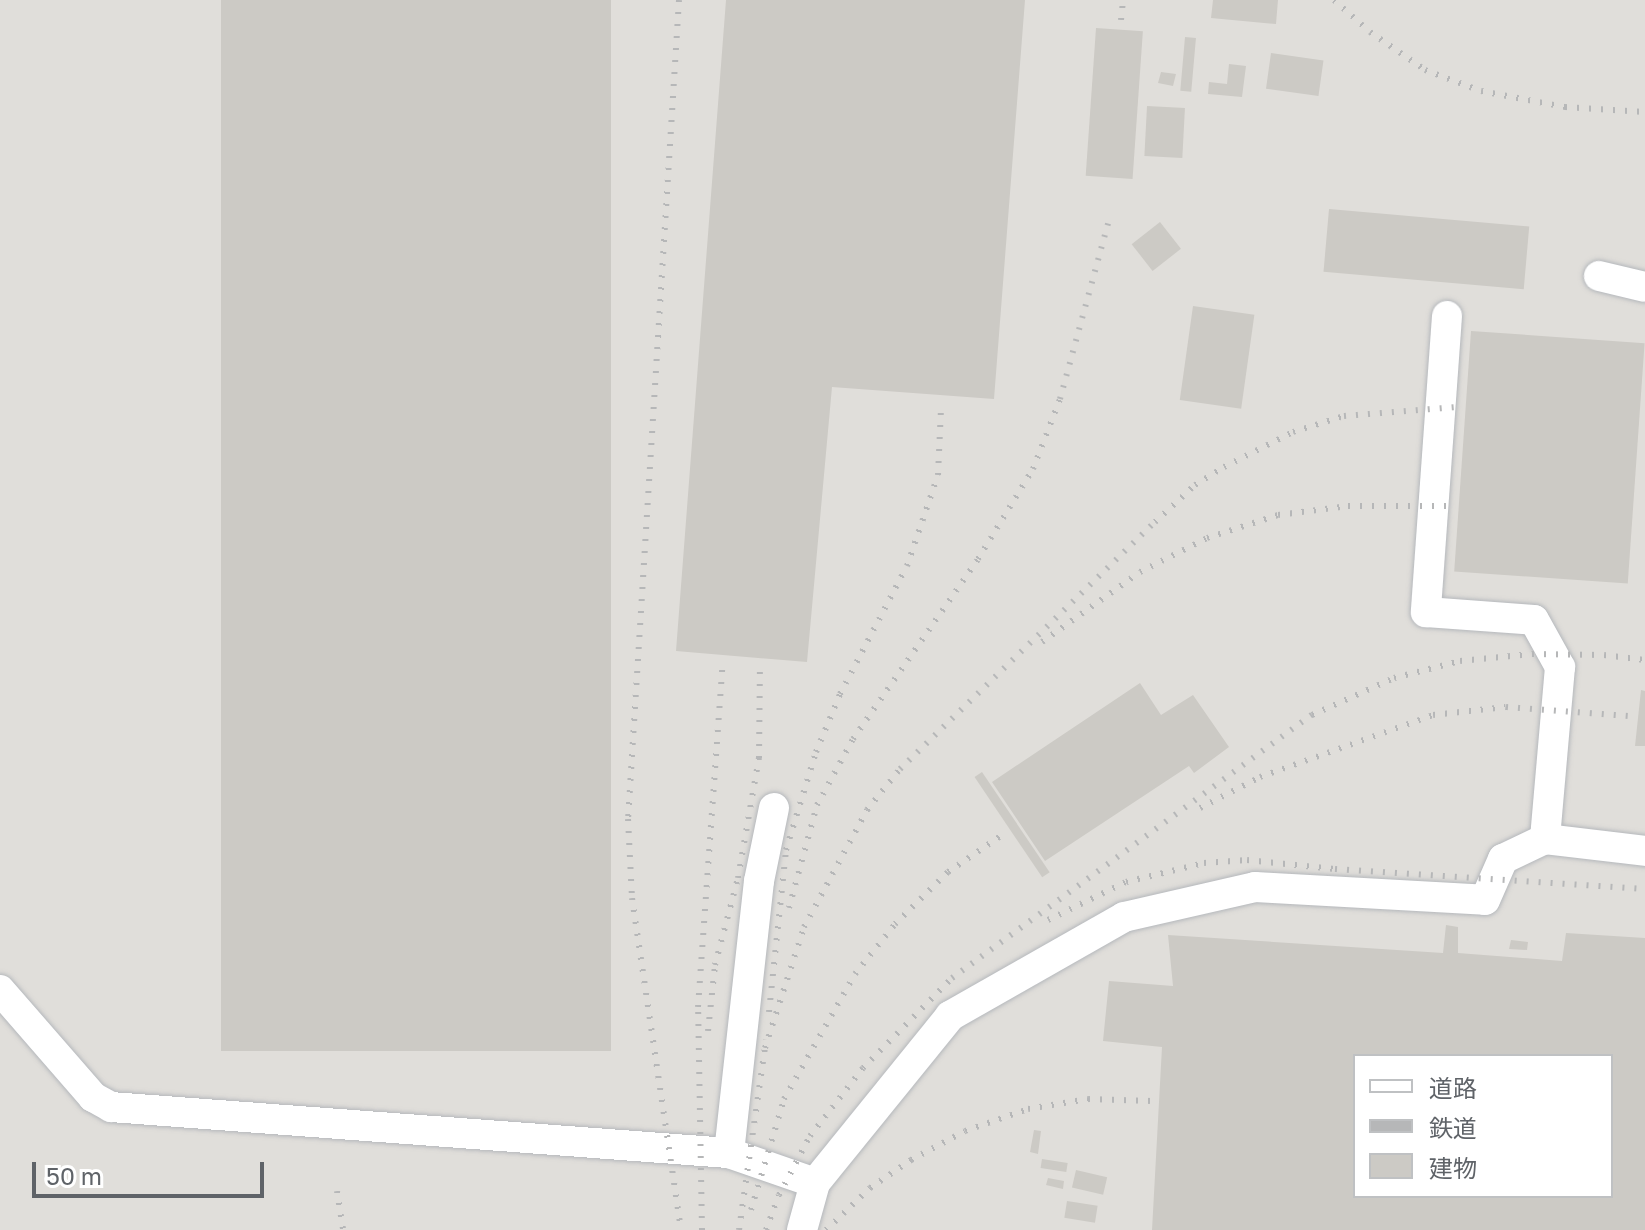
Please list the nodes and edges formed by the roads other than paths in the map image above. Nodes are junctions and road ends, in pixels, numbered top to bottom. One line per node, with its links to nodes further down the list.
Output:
1 (1599, 276): 2 (lane)
2 (1645, 287)
3 (1447, 316): 5 (lane)
4 (774, 808): 8 (lane)
5 (1545, 839): 6 (lane); 9 (lane)
6 (1645, 851)
7 (0, 990): 8 (lane)
8 (729, 1153): 9 (lane)
9 (815, 1183): 10 (lane)
10 (802, 1230)

